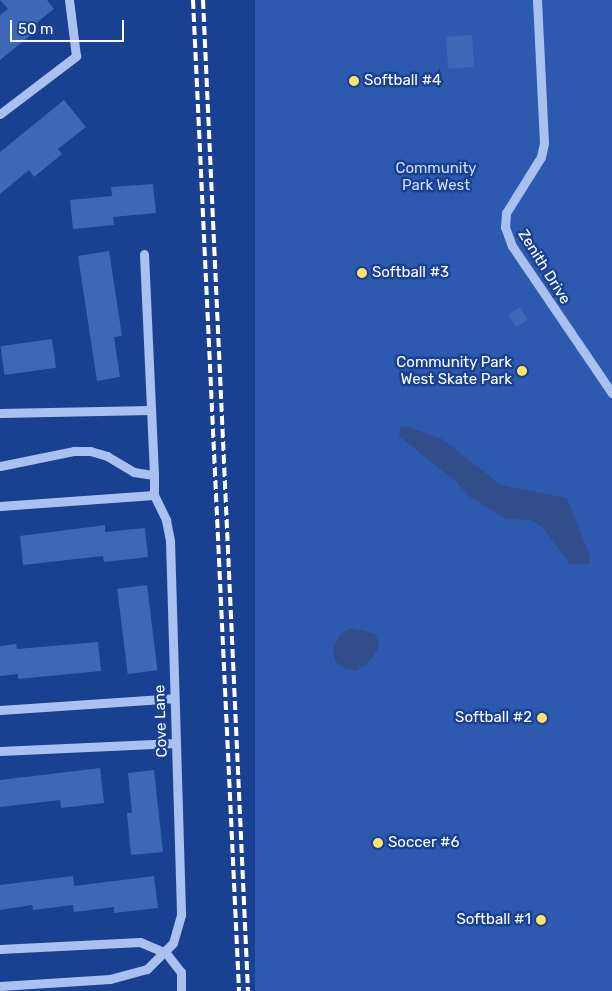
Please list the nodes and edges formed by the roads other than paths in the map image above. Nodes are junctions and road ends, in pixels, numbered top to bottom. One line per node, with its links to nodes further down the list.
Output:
1 (69, 0): 3 (street)
2 (536, 0): 5 (street, Zenith Drive)
3 (0, 114)
4 (144, 254): 6 (street, Cove Lane)
5 (612, 393)
6 (151, 410): 7 (street); 9 (street, Cove Lane)
7 (0, 413)
8 (0, 466): 9 (street)
9 (154, 475): 10 (street, Cove Lane)
10 (154, 495): 11 (street); 12 (street, Cove Lane)
11 (0, 506)
12 (174, 698): 13 (street); 14 (street, Cove Lane)
13 (0, 710)
14 (176, 743): 15 (street); 17 (street, Cove Lane)
15 (0, 751)
16 (0, 949): 17 (street)
17 (166, 953): 19 (street, Cove Lane); 20 (street)
18 (0, 986): 19 (street, Cove Lane)
19 (51, 987)
20 (182, 991)

